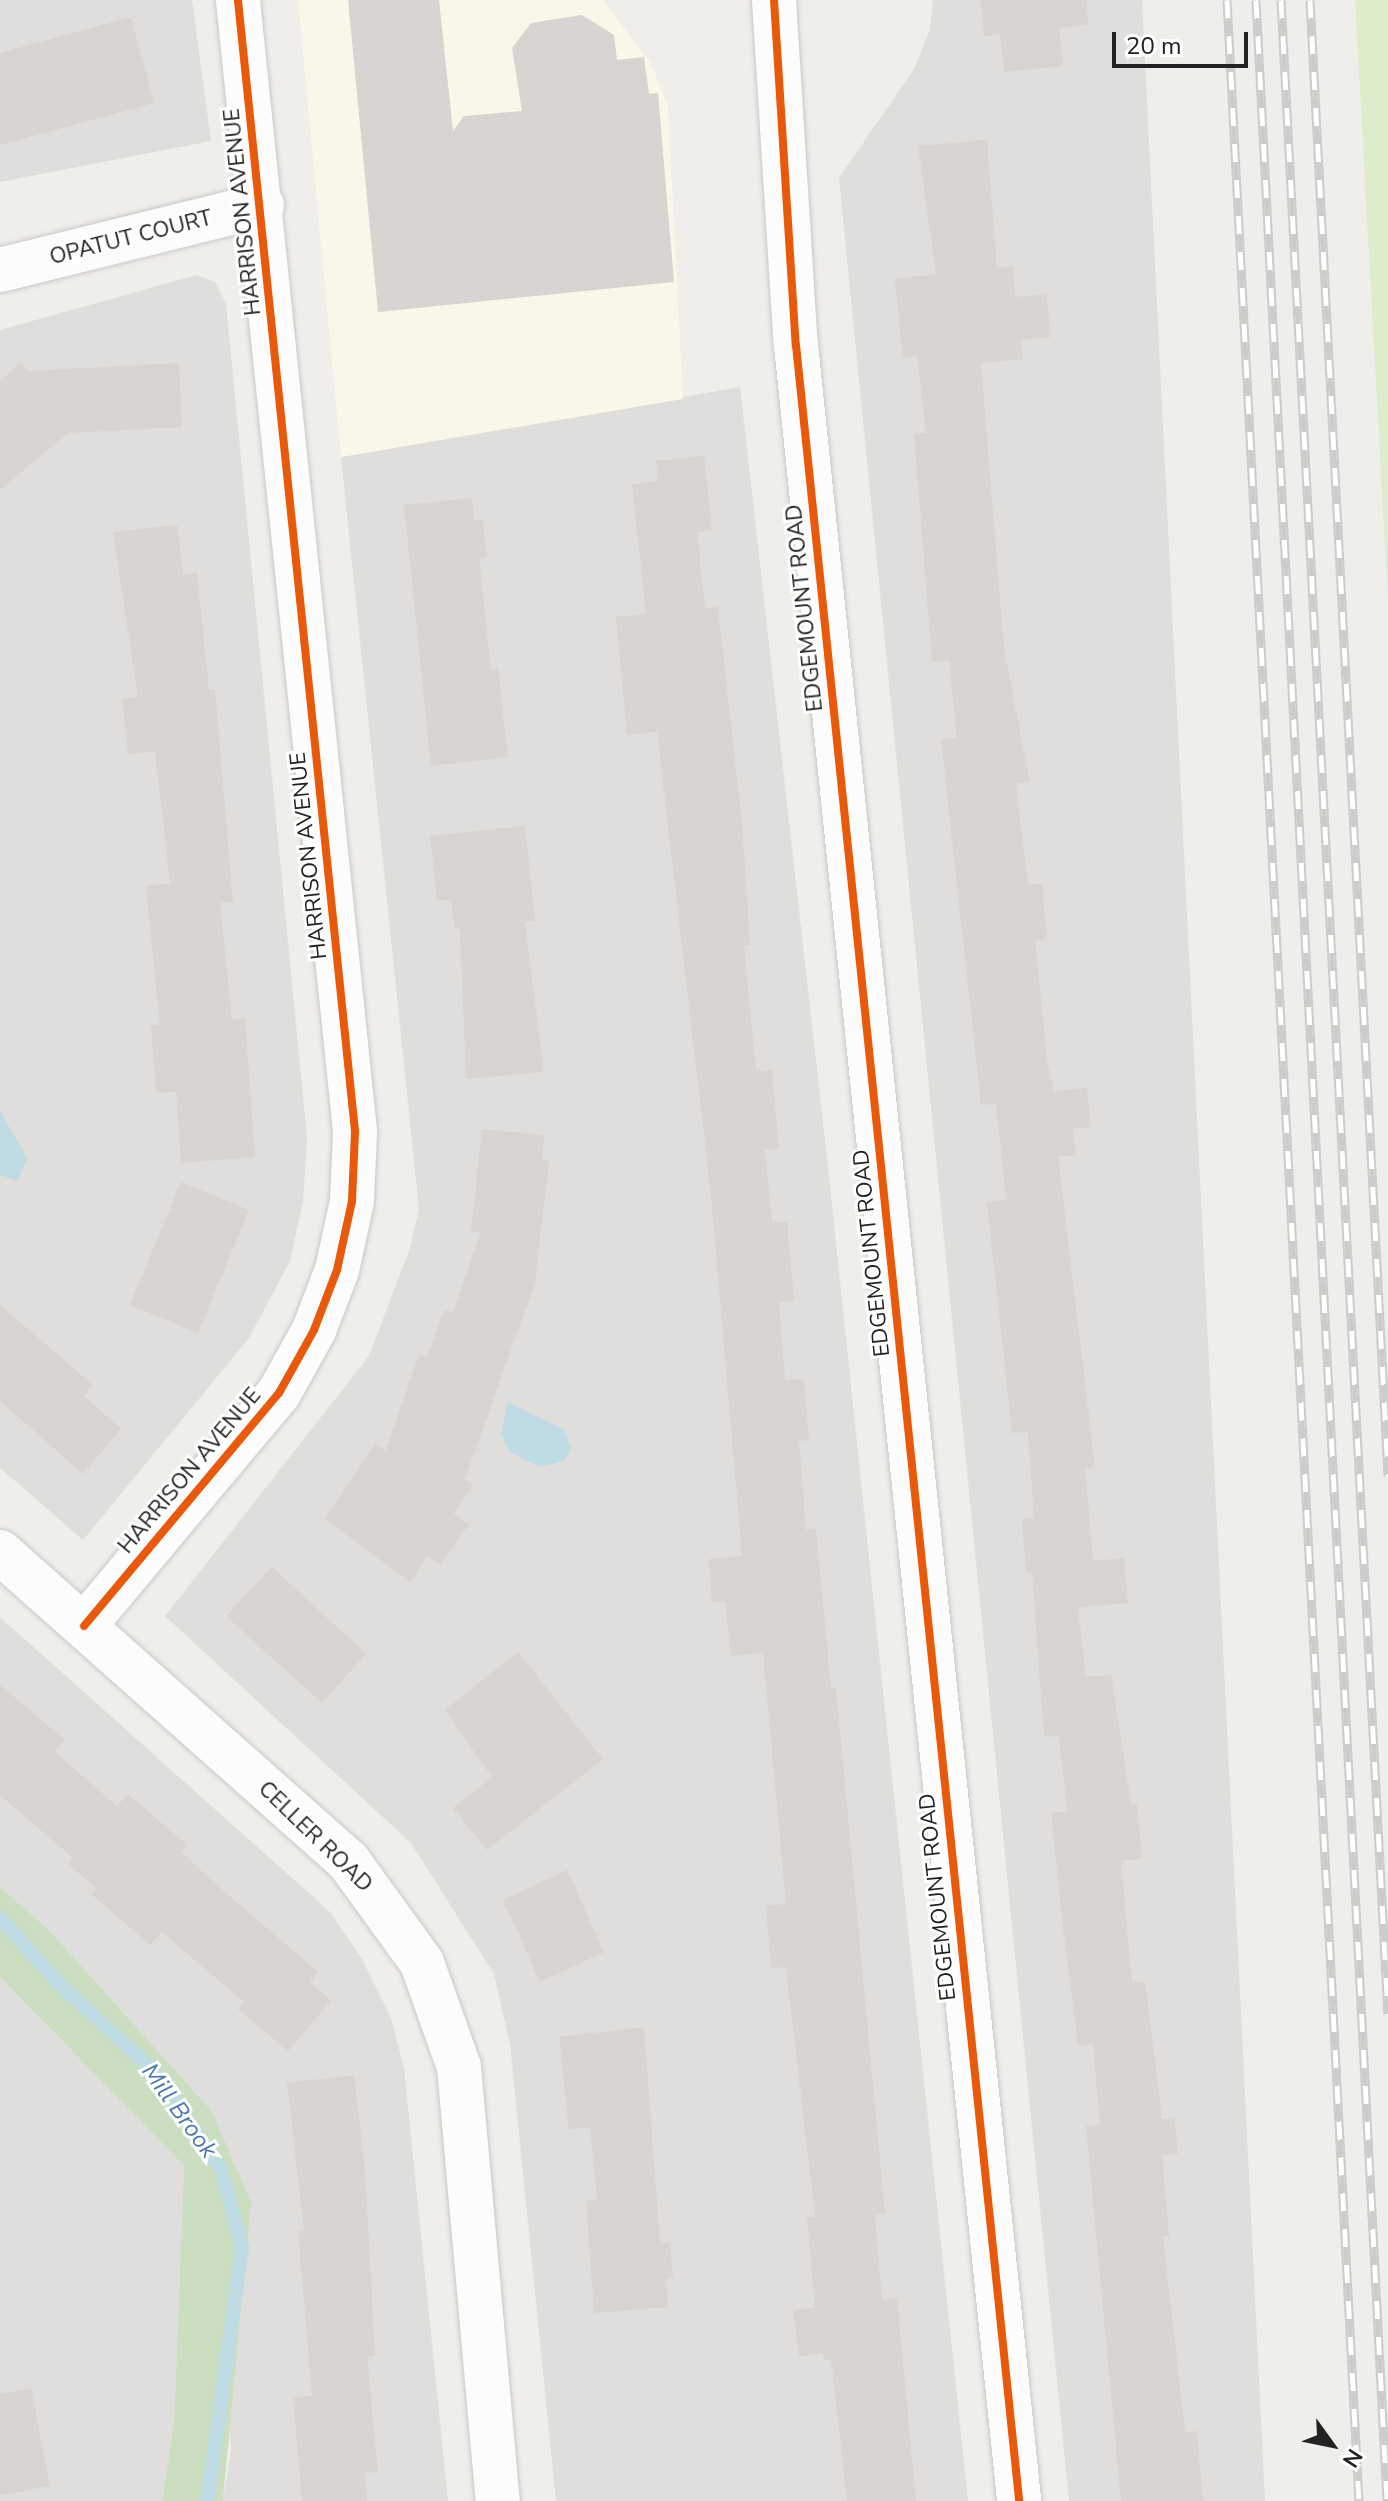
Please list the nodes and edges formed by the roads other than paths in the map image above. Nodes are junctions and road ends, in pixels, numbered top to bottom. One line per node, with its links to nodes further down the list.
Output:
1 (238, 0): 3 (street, HARRISON AVENUE)
2 (774, 0): 8 (street, EDGEMOUNT ROAD)
3 (262, 205): 4 (street, OPATUT COURT); 6 (street, HARRISON AVENUE)
4 (0, 270)
5 (0, 1552): 6 (street, CELLER ROAD)
6 (84, 1626): 7 (street, CELLER ROAD)
7 (498, 2501)
8 (1019, 2501)

